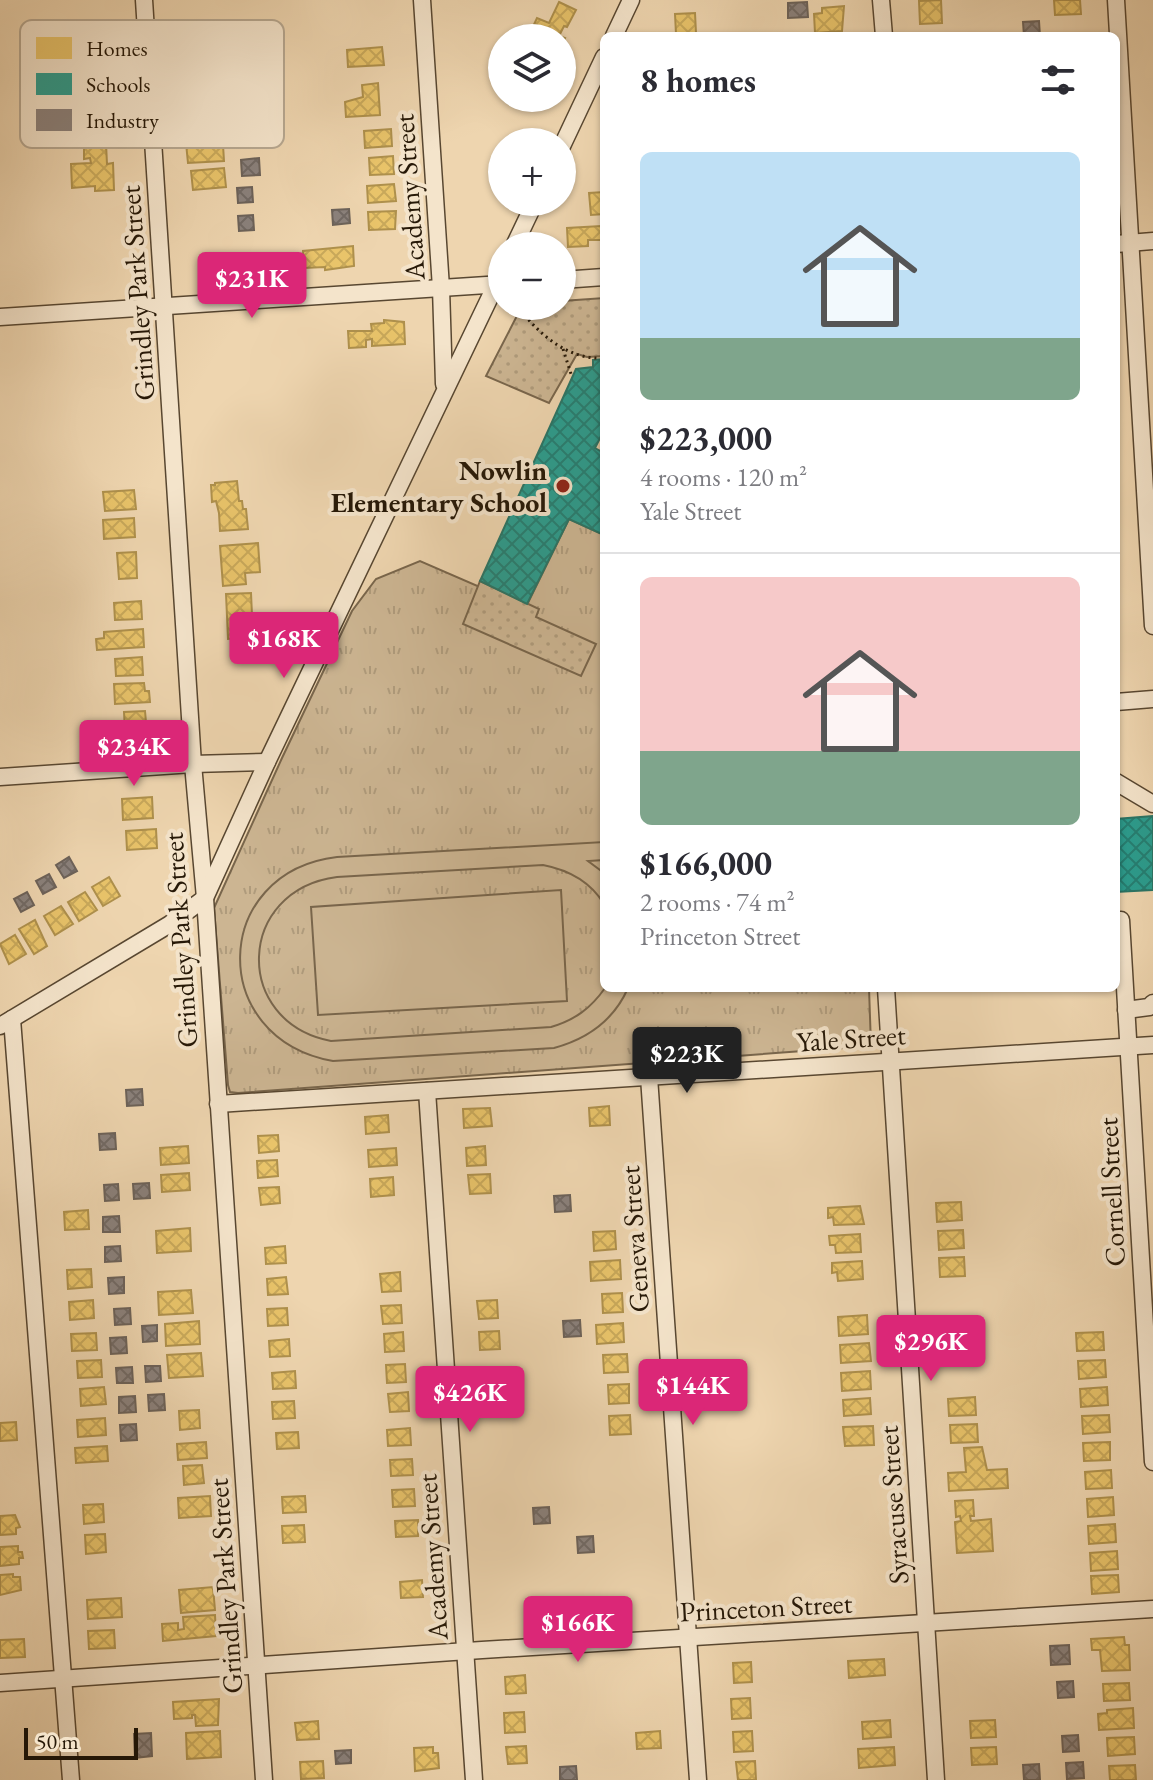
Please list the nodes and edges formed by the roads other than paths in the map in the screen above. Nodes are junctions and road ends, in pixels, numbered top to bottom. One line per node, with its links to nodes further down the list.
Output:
1 (144, 0): 6 (street, Grindley Park Street)
2 (422, 0): 19 (street, Academy Street)
3 (631, 0): 7 (street)
4 (881, 0): 8 (street)
5 (1116, 0): 9 (street)
6 (145, 20)
7 (616, 32)
8 (884, 32)
9 (1117, 32)
10 (600, 65): 11 (street)
11 (570, 128)
12 (1120, 139): 15 (street)
13 (154, 148): 21 (street, Grindley Park Street)
14 (1153, 241): 15 (street)
15 (1123, 243): 24 (street)
16 (600, 277): 17 (street)
17 (576, 279)
18 (488, 282): 19 (street)
19 (441, 288): 21 (street); 23 (street, Academy Street)
20 (488, 304): 23 (street)
21 (164, 306): 22 (street); 28 (street, Grindley Park Street)
22 (0, 317)
23 (444, 390): 27 (street)
24 (1153, 626)
25 (1153, 699): 26 (street)
26 (1120, 702)
27 (267, 762): 28 (street); 32 (street)
28 (193, 764): 29 (street); 32 (street, Grindley Park Street)
29 (0, 777)
30 (1120, 784): 31 (street)
31 (1153, 804)
32 (205, 898): 37 (street); 43 (street, Grindley Park Street)
33 (1121, 920): 36 (street, Cornell Street)
34 (886, 992): 40 (street, Syracuse Street)
35 (1153, 1003): 36 (street)
36 (1126, 1010): 39 (street, Cornell Street)
37 (6, 1023): 50 (street)
38 (1153, 1045): 39 (street, Yale Street)
39 (1129, 1047): 40 (street, Yale Street); 44 (street, Cornell Street)
40 (891, 1062): 41 (street, Yale Street); 46 (street, Syracuse Street)
41 (649, 1077): 42 (street, Yale Street); 47 (street, Geneva Street)
42 (427, 1091): 43 (street, Yale Street); 48 (street, Academy Street)
43 (218, 1104): 49 (street, Grindley Park Street)
44 (1153, 1462)
45 (1153, 1609): 46 (street, Princeton Street)
46 (926, 1623): 47 (street, Princeton Street); 56 (street, Syracuse Street)
47 (688, 1638): 48 (street, Princeton Street); 55 (street, Geneva Street)
48 (465, 1651): 49 (street, Princeton Street); 54 (street, Academy Street)
49 (256, 1665): 50 (street, Princeton Street); 53 (street, Grindley Park Street)
50 (64, 1679): 51 (street, Princeton Street); 52 (street)
51 (0, 1683)
52 (71, 1780)
53 (264, 1780)
54 (474, 1780)
55 (698, 1780)
56 (936, 1780)

